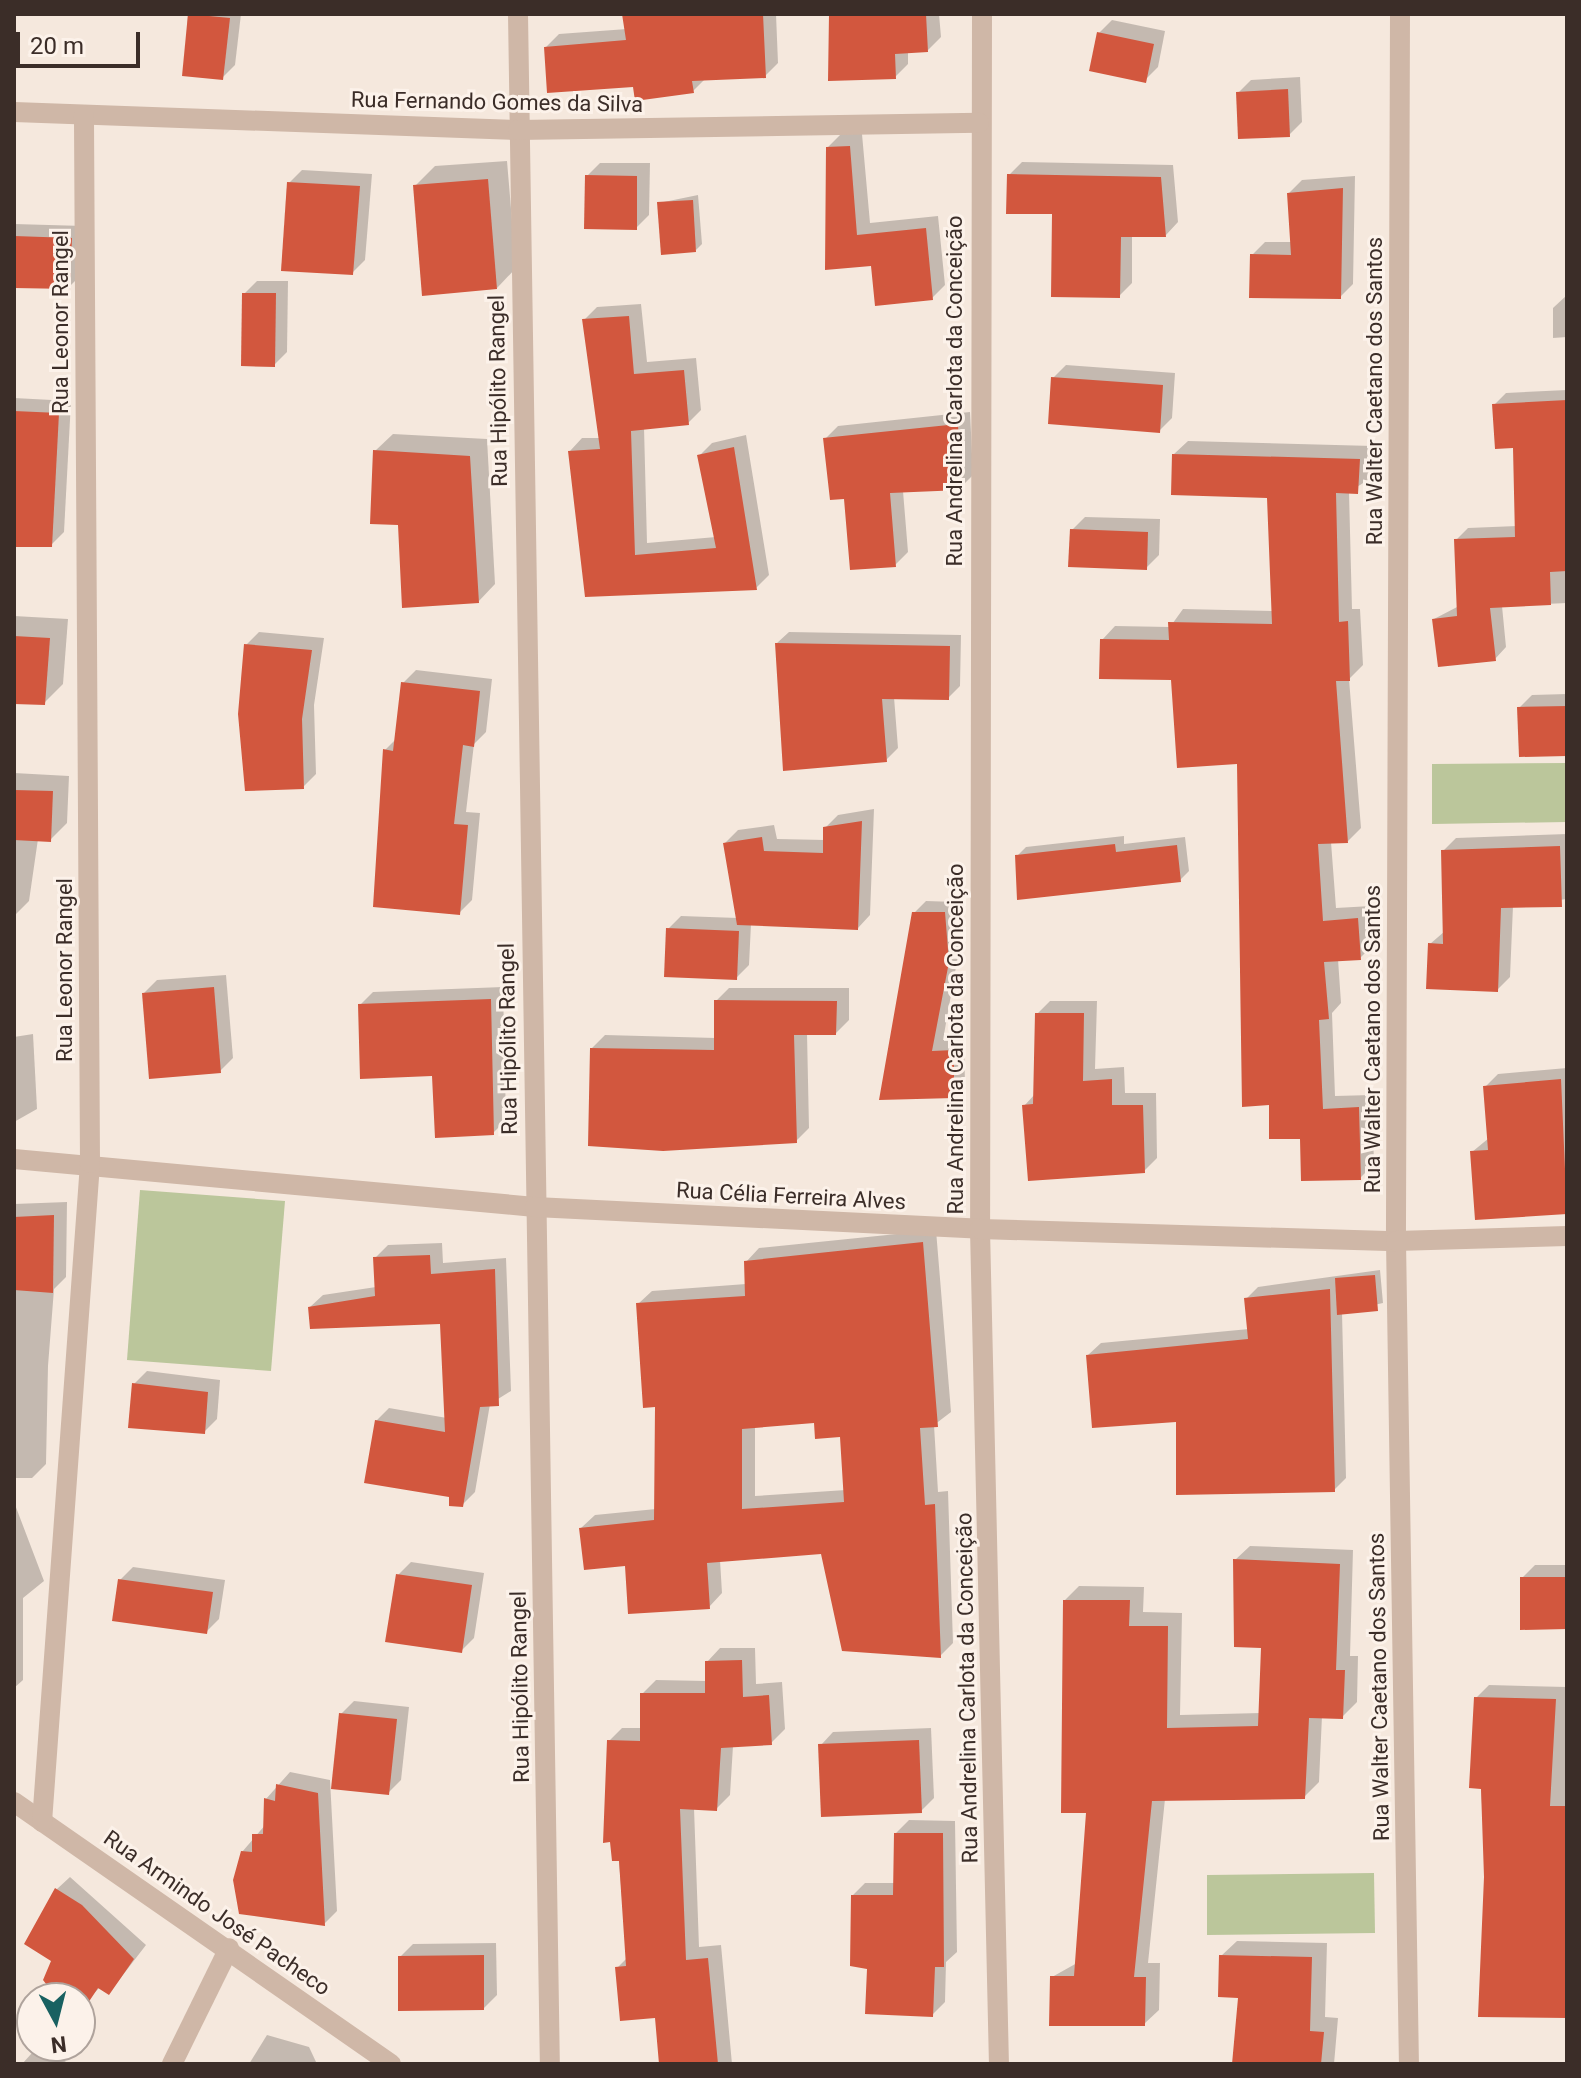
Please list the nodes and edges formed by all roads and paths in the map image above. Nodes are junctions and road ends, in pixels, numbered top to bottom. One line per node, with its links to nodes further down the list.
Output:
1 (518, 14): 7 (street, Rua Hipólito Rangel)
2 (982, 14): 6 (street, Rua Andrelina Carlota da Conceição)
3 (1400, 14): 13 (street, Rua Walter Caetano dos Santos)
4 (14, 112): 5 (street, Rua Fernando Gomes da Silva)
5 (84, 116): 7 (street, Rua Fernando Gomes da Silva); 9 (street, Rua Leonor Rangel)
6 (979, 123): 7 (street, Rua Fernando Gomes da Silva); 11 (street, Rua Andrelina Carlota da Conceição)
7 (518, 130): 10 (street, Rua Hipólito Rangel)
8 (14, 1159): 9 (street, Rua Célia Ferreira Alves)
9 (90, 1163): 10 (street, Rua Célia Ferreira Alves); 15 (street, Rua Leonor Rangel)
10 (535, 1207): 11 (street, Rua Célia Ferreira Alves); 19 (street, Rua Hipólito Rangel)
11 (980, 1229): 13 (street, Rua Célia Ferreira Alves); 20 (street, Rua Andrelina Carlota da Conceição)
12 (1567, 1236): 13 (street, Rua Célia Ferreira Alves)
13 (1396, 1241): 21 (street, Rua Walter Caetano dos Santos)
14 (14, 1802): 15 (street, Rua Armindo José Pacheco)
15 (42, 1822): 16 (street, Rua Armindo José Pacheco)
16 (229, 1948): 17 (street, Rua Armindo José Pacheco); 18 (street)
17 (386, 2063)
18 (172, 2064)
19 (550, 2064)
20 (999, 2064)
21 (1409, 2064)

